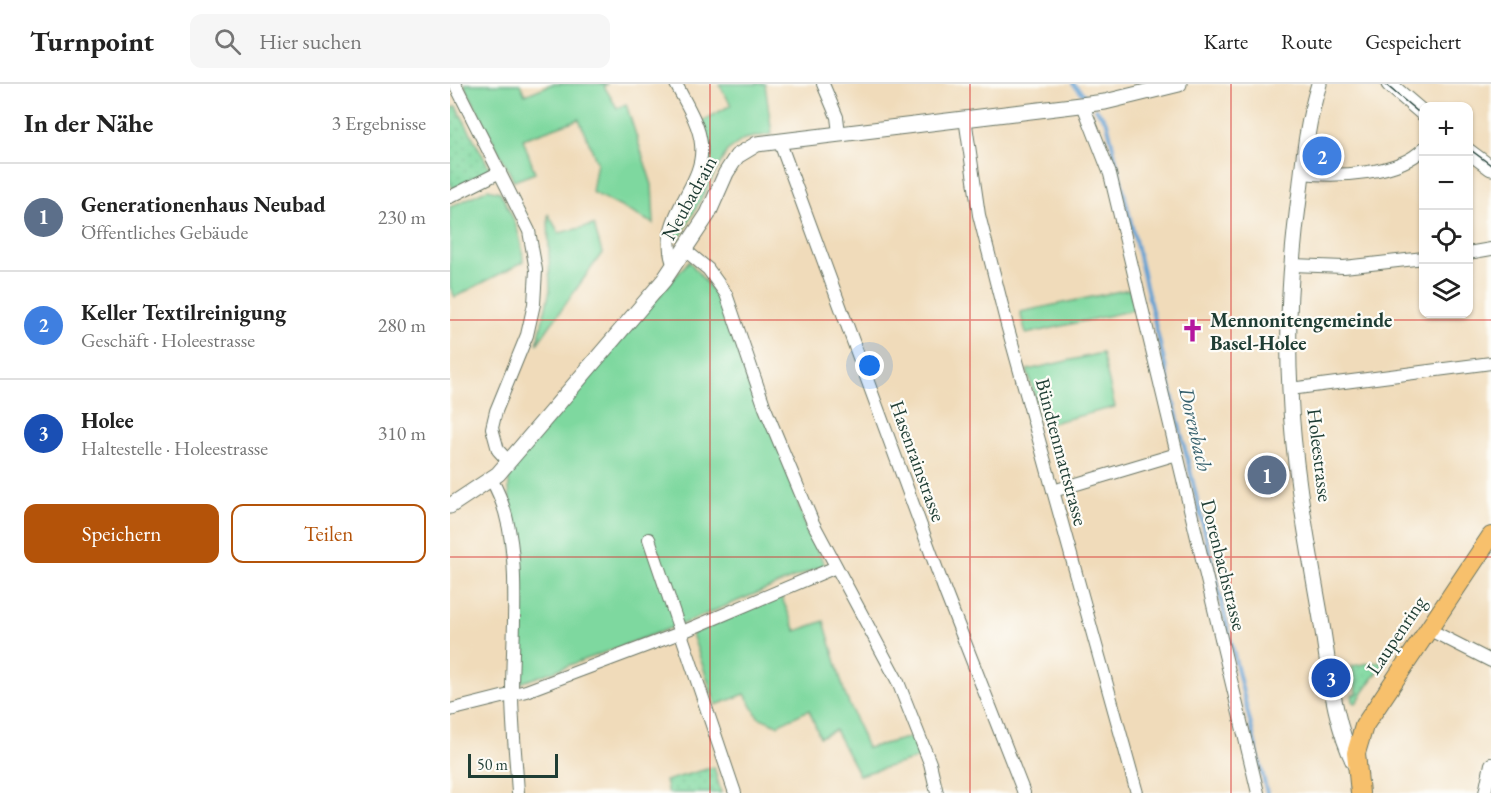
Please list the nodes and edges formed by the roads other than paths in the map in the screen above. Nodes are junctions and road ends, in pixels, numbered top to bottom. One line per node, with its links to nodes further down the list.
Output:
1 (455, 84): 15 (street)
2 (676, 84): 23 (street)
3 (823, 84): 10 (street)
4 (1179, 84): 7 (street, Neubadrain)
5 (1319, 84): 16 (street, Holeestrasse)
6 (1389, 84): 8 (street)
7 (1083, 105): 9 (street, Neubadrain); 26 (street, Dorenbachstrasse)
8 (1419, 110)
9 (964, 118): 10 (street, Neubadrain); 29 (street, Bündtenmattstrasse)
10 (839, 133): 11 (street, Neubadrain)
11 (779, 140): 19 (street, Neubadrain); 44 (street, Hasenrainstrasse)
12 (1419, 153): 16 (street)
13 (1473, 155): 14 (street)
14 (1491, 168)
15 (500, 172): 17 (street); 27 (street)
16 (1302, 173): 22 (street, Holeestrasse)
17 (450, 197)
18 (1491, 249): 20 (street)
19 (685, 250): 23 (street, Neubadrain); 33 (street)
20 (1473, 252)
21 (1419, 259): 22 (street)
22 (1292, 265): 25 (street, Holeestrasse)
23 (674, 267): 27 (street, Neubadrain)
24 (1491, 363): 25 (street)
25 (1290, 389): 40 (street, Holeestrasse)
26 (1177, 454): 29 (street); 46 (street, Dorenbachstrasse)
27 (508, 461): 28 (street, Neubadrain)
28 (491, 479): 30 (street, Neubadrain); 37 (street)
29 (1053, 491): 45 (street, Bündtenmattstrasse)
30 (450, 506)
31 (1491, 536): 34 (main road, Laupenring)
32 (649, 539): 35 (street)
33 (836, 567): 35 (street); 43 (street)
34 (1428, 629): 36 (street); 40 (main road, Laupenring)
35 (680, 633): 37 (street); 42 (street)
36 (1491, 661)
37 (512, 694): 38 (street); 41 (street)
38 (450, 710)
39 (1491, 764): 48 (street)
40 (1356, 767): 47 (main road, Holeestrasse)
41 (518, 793)
42 (735, 793)
43 (938, 793)
44 (1024, 793)
45 (1137, 793)
46 (1258, 793)
47 (1360, 793)
48 (1485, 793)

